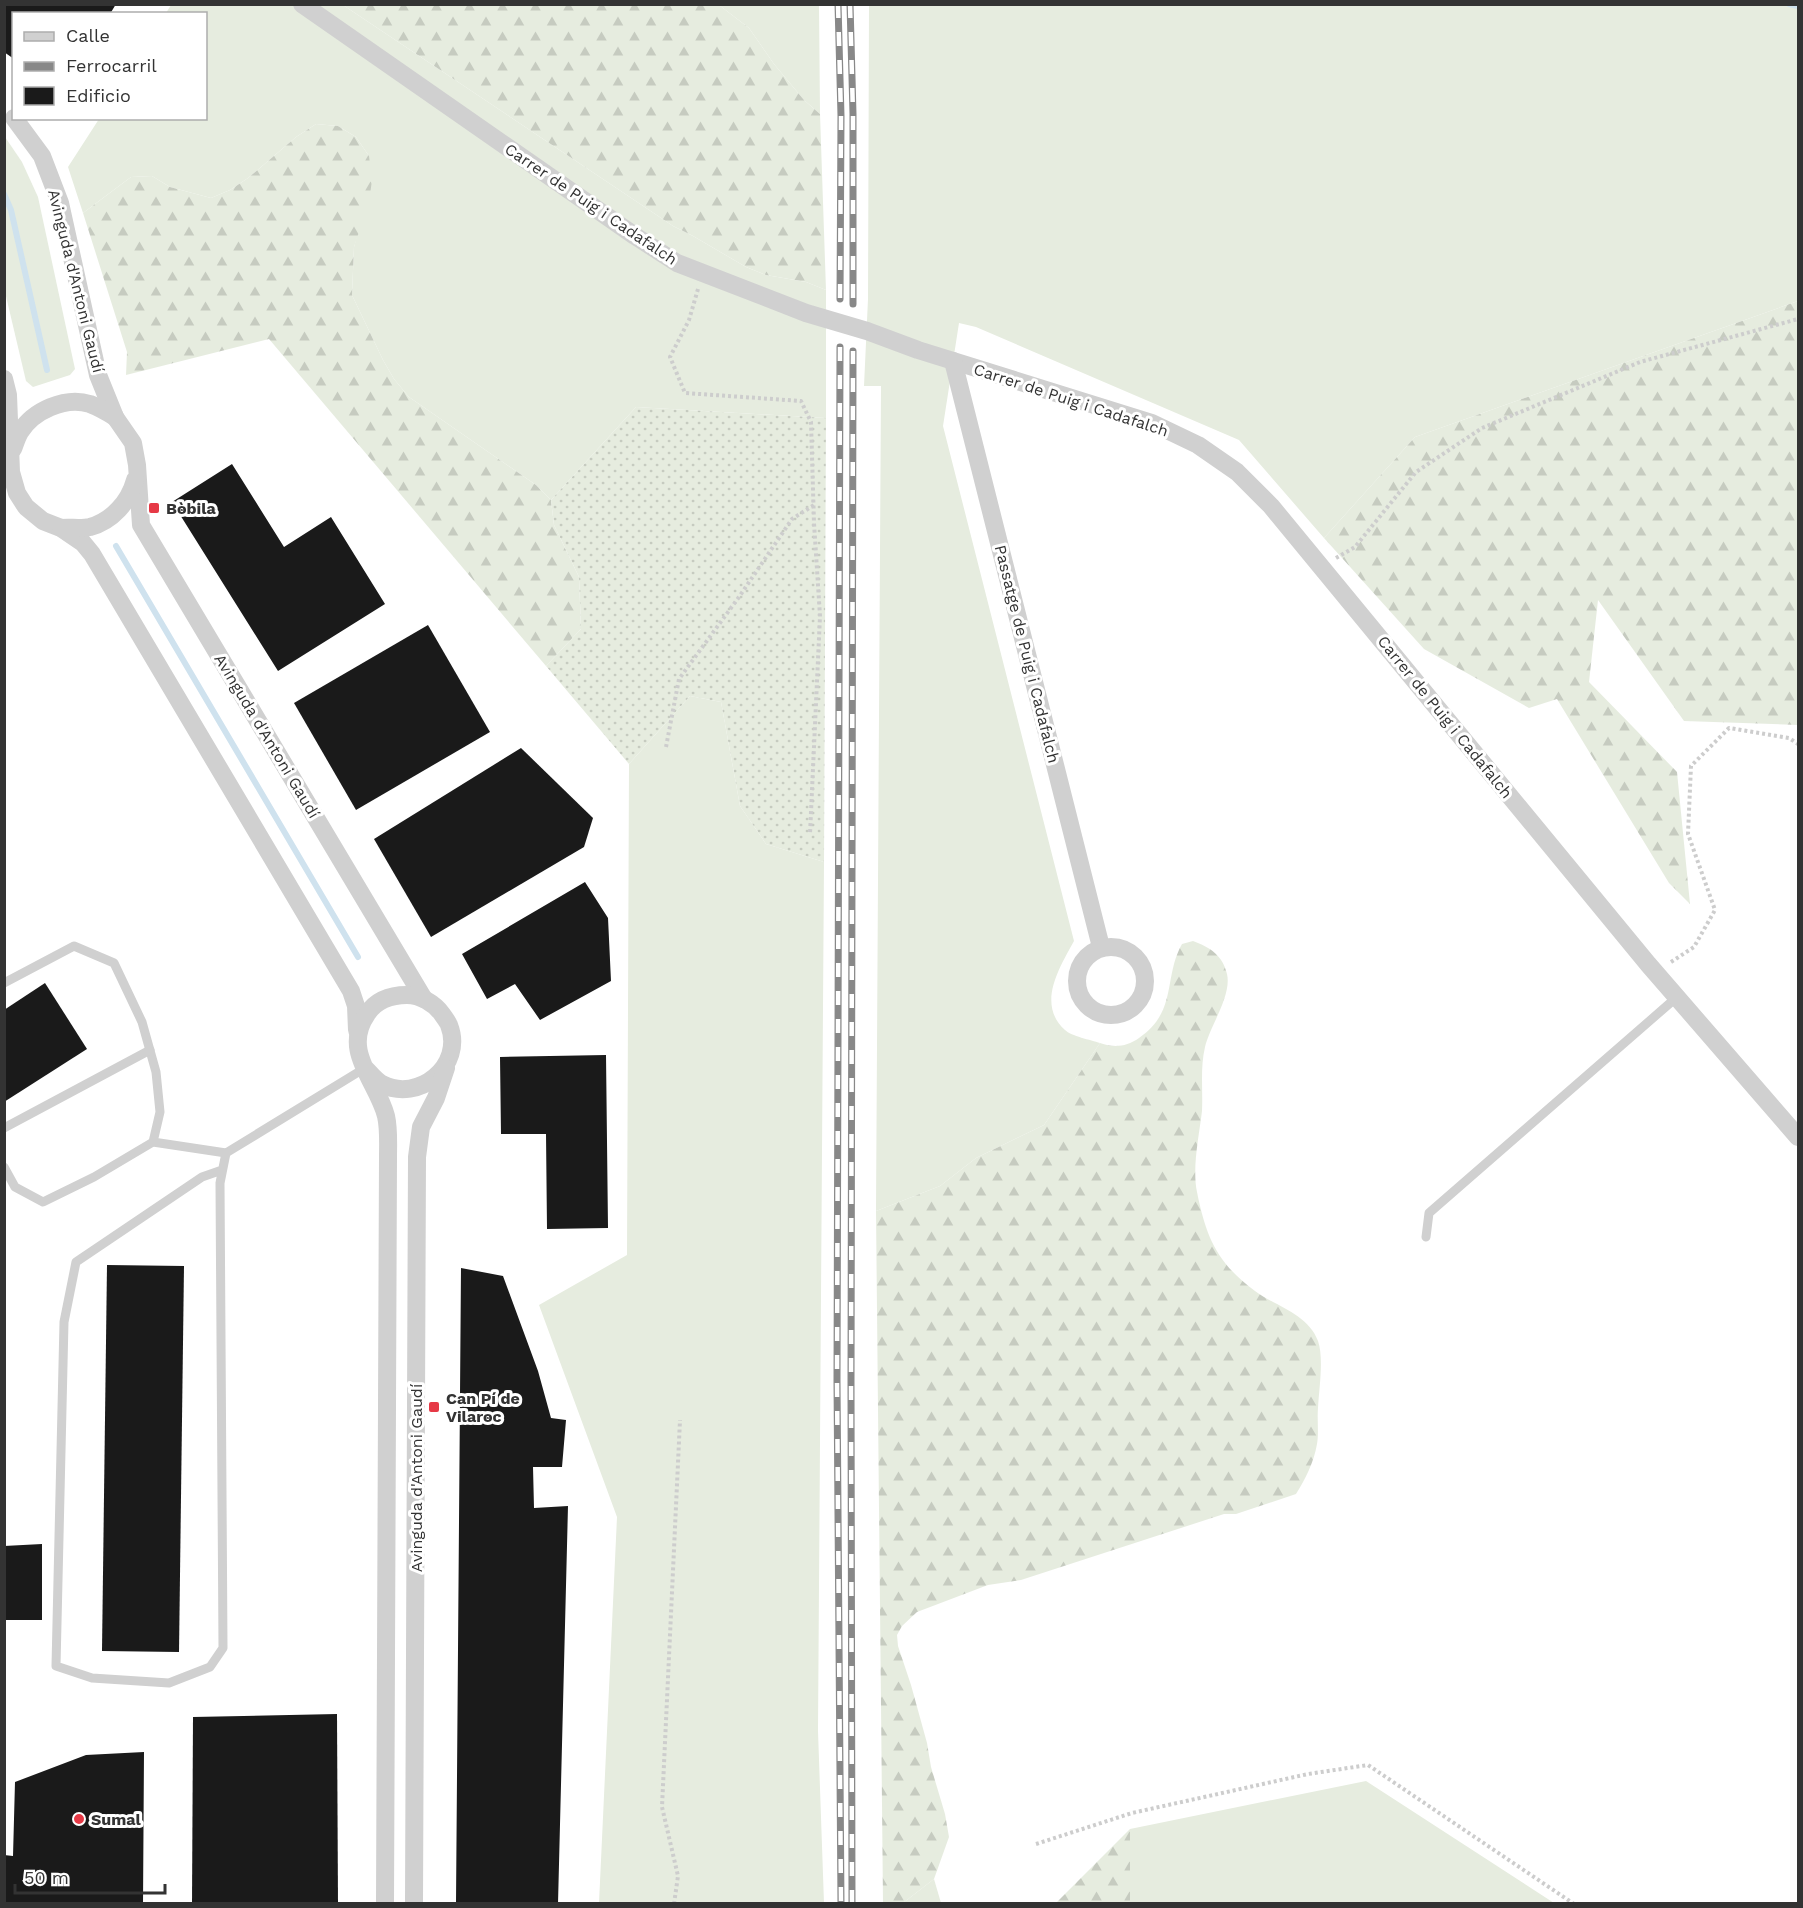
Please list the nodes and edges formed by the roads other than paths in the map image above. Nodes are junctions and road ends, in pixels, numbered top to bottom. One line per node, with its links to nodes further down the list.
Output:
1 (302, 4): 3 (street, Carrer de Puig i Cadafalch)
2 (15, 120): 5 (street, Avinguda d'Antoni Gaudí)
3 (953, 361): 9 (street, Passatge de Puig i Cadafalch); 11 (street, Carrer de Puig i Cadafalch)
4 (4, 379): 6 (street, Avinguda d'Antoni Gaudí)
5 (115, 417): 6 (street, Avinguda d'Antoni Gaudí); 7 (street, Avinguda d'Antoni Gaudí)
6 (11, 460): 8 (street, Avinguda d'Antoni Gaudí)
7 (137, 465): 8 (street, Avinguda d'Antoni Gaudí); 12 (street, Avinguda d'Antoni Gaudí)
8 (61, 528): 13 (street, Avinguda d'Antoni Gaudí)
9 (1101, 947)
10 (4, 983): 14 (lane)
11 (1677, 998): 18 (street, Carrer de Puig i Cadafalch); 23 (lane)
12 (424, 999): 13 (street); 15 (street)
13 (357, 1036): 16 (street)
14 (150, 1050): 17 (lane); 19 (lane)
15 (449, 1058): 16 (street); 25 (street, Avinguda d'Antoni Gaudí)
16 (365, 1068): 20 (lane); 24 (street, Avinguda d'Antoni Gaudí)
17 (4, 1128)
18 (1798, 1137)
19 (153, 1142): 20 (lane); 21 (lane)
20 (226, 1153): 22 (lane)
21 (4, 1167)
22 (222, 1170): 22 (lane)
23 (1426, 1237)
24 (385, 1904)
25 (414, 1904)

